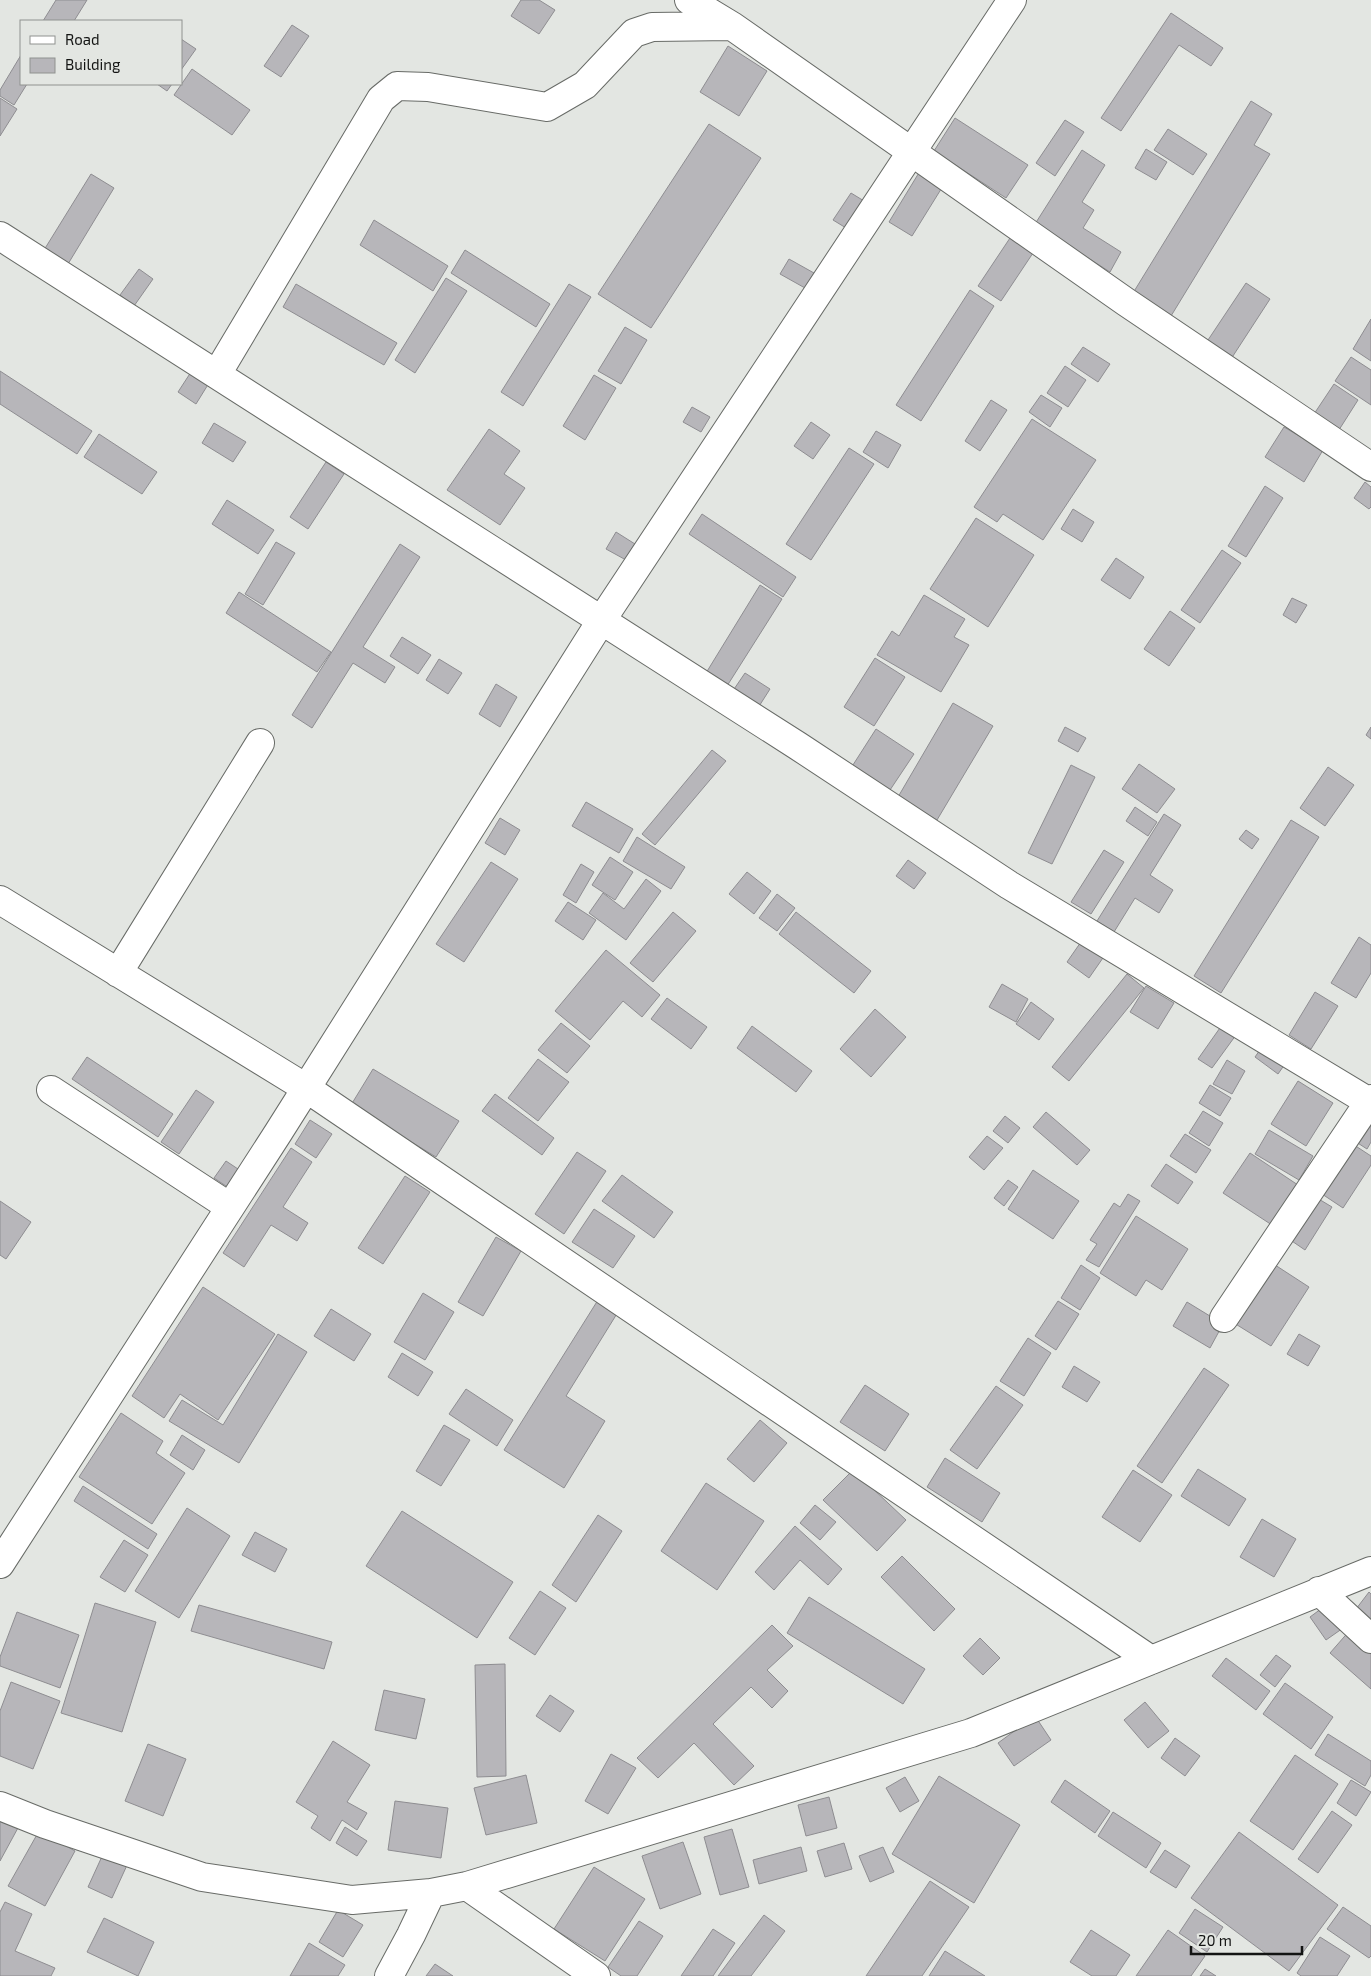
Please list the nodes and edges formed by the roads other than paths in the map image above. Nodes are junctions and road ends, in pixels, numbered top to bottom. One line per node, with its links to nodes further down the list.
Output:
1 (690, 0): 3 (street)
2 (1012, 0): 4 (street)
3 (732, 26): 4 (street); 6 (street)
4 (912, 151): 7 (street); 8 (street)
5 (0, 236): 6 (street)
6 (217, 374): 8 (street)
7 (1371, 467)
8 (601, 621): 12 (street); 14 (street)
9 (260, 743): 11 (street)
10 (0, 900): 11 (street)
11 (118, 973): 12 (street)
12 (306, 1088): 15 (street); 21 (street)
13 (51, 1090): 15 (street)
14 (1370, 1101): 16 (street)
15 (230, 1207): 17 (street)
16 (1224, 1318)
17 (0, 1564)
18 (1371, 1571): 19 (street)
19 (1319, 1591): 20 (street); 21 (street)
20 (1371, 1639)
21 (1151, 1660): 23 (street)
22 (0, 1806): 24 (street)
23 (467, 1886): 24 (street); 26 (street)
24 (431, 1893): 25 (street)
25 (389, 1976)
26 (596, 1976)

